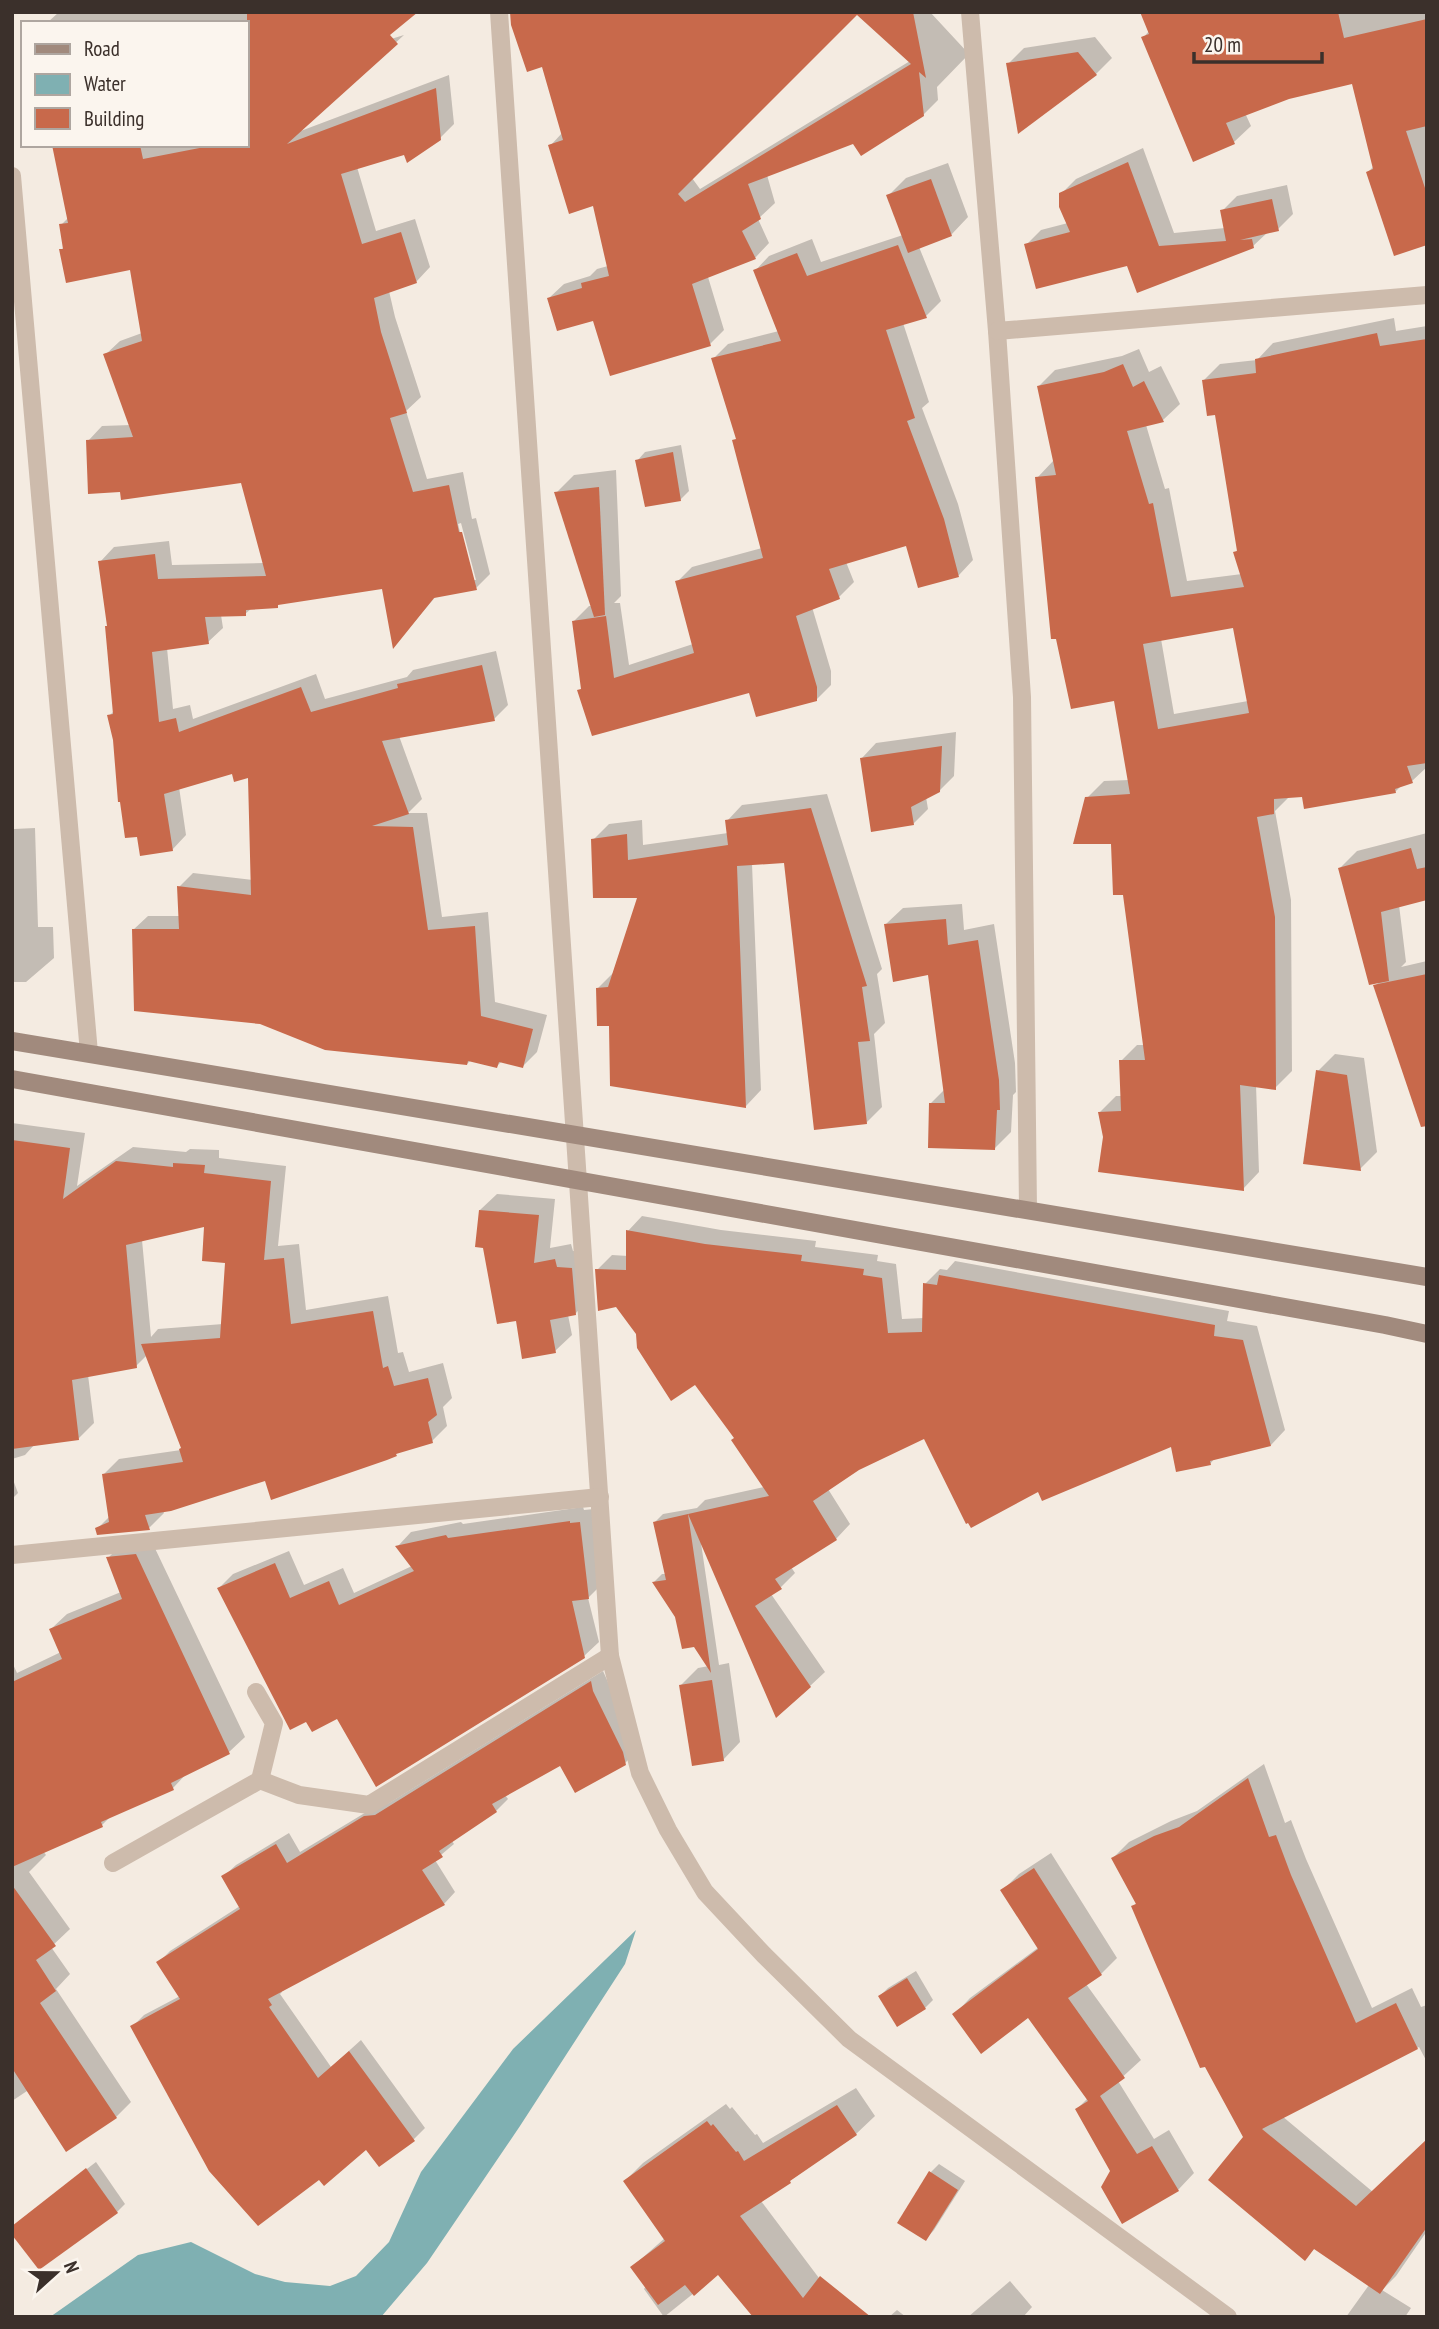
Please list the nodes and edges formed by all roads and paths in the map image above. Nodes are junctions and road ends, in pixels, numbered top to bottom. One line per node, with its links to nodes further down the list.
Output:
1 (499, 12): 9 (street)
2 (970, 12): 5 (street)
3 (12, 176): 7 (street)
4 (1427, 295): 5 (street)
5 (997, 331): 11 (street)
6 (12, 1041): 7 (street)
7 (89, 1053): 9 (street)
8 (12, 1079): 10 (street)
9 (576, 1134): 10 (street); 11 (street)
10 (578, 1180): 13 (street); 14 (street)
11 (1028, 1209): 12 (street)
12 (1427, 1277)
13 (1427, 1334)
14 (600, 1497): 15 (street); 16 (street)
15 (12, 1555)
16 (610, 1656): 18 (street); 20 (street)
17 (256, 1692): 18 (street)
18 (260, 1780): 19 (street)
19 (113, 1863)
20 (1228, 2317)

